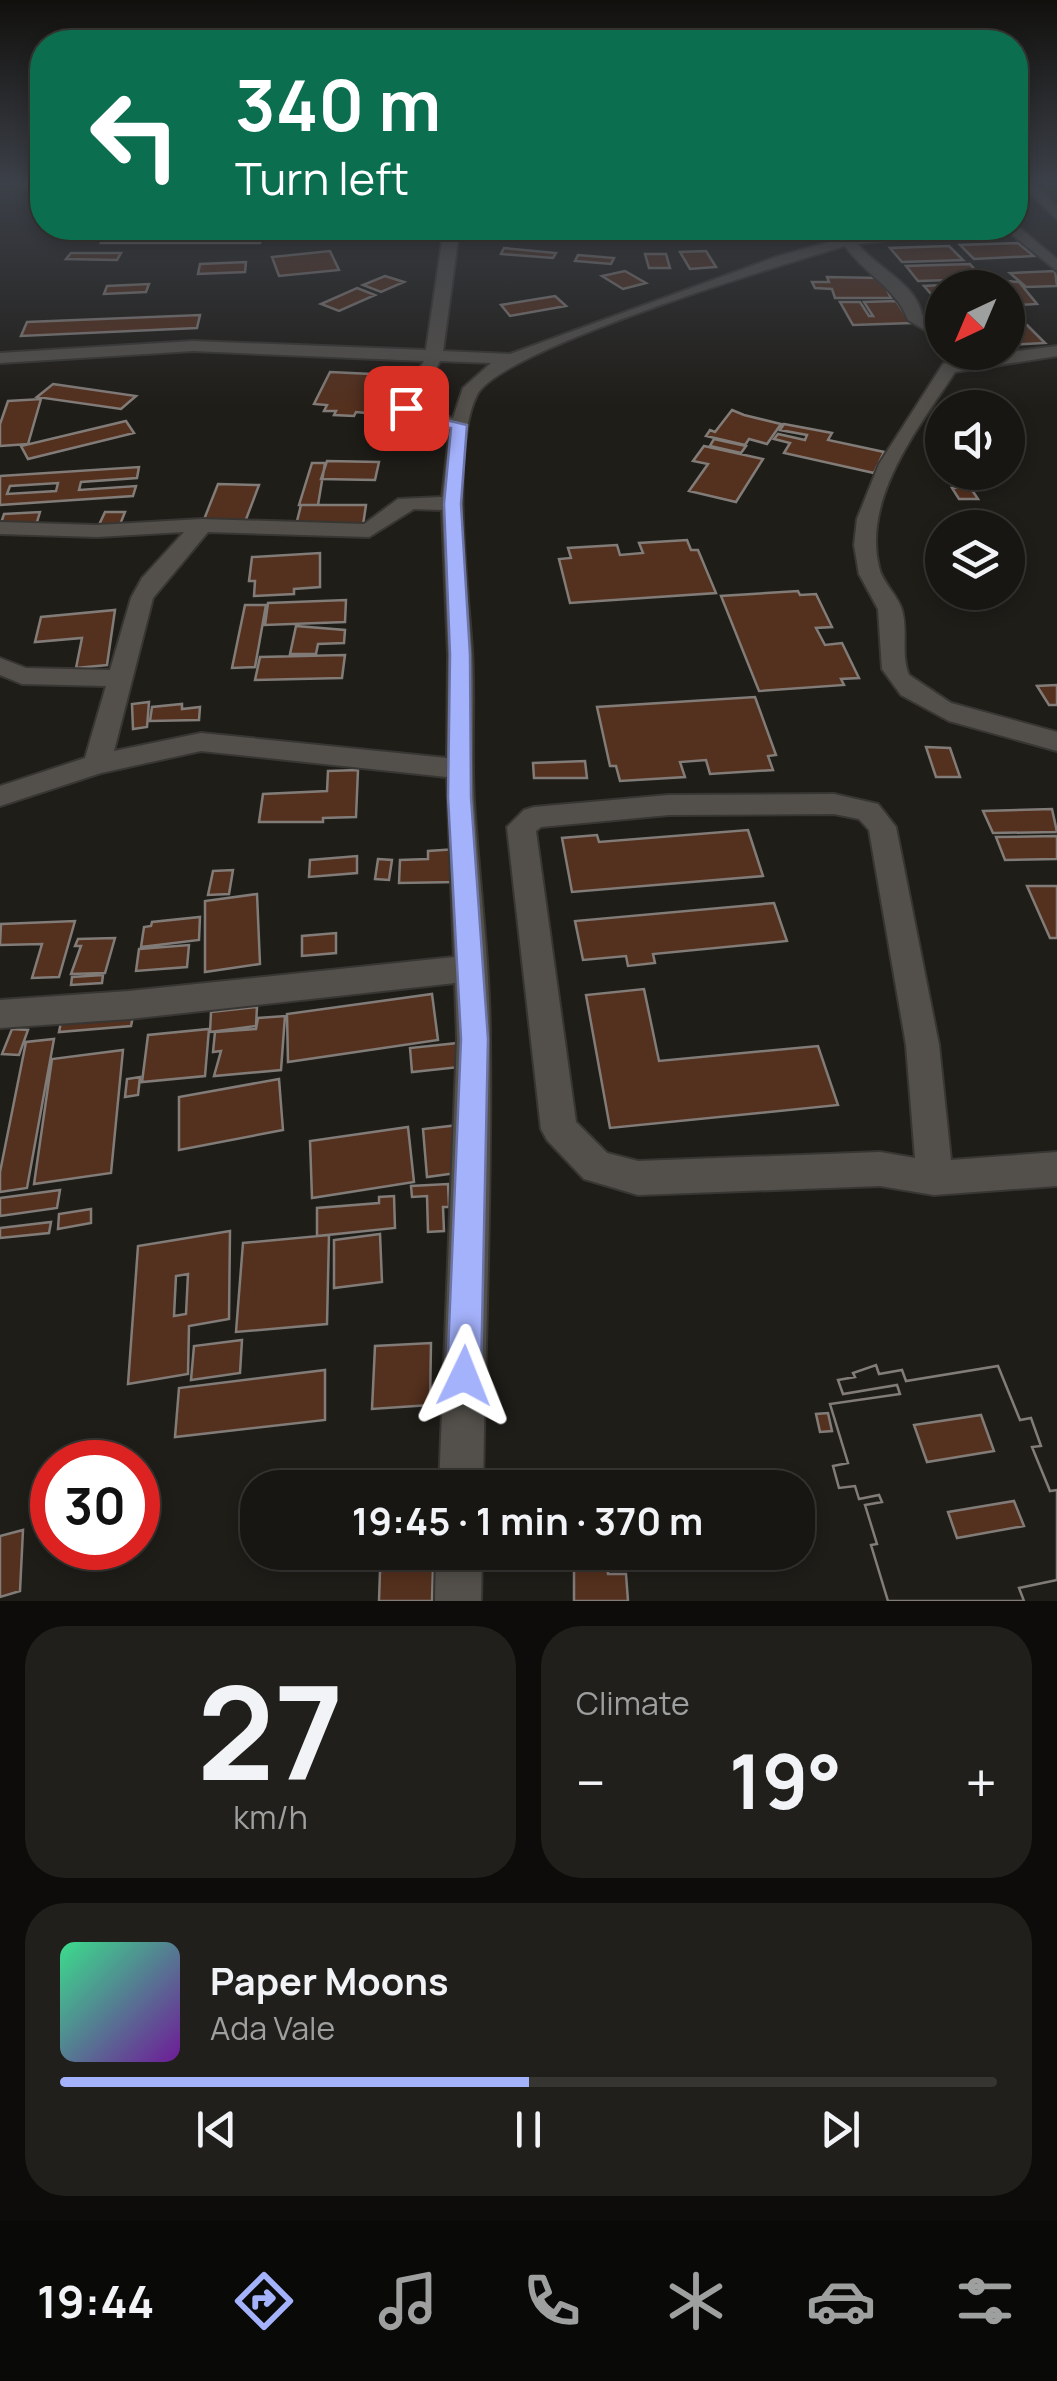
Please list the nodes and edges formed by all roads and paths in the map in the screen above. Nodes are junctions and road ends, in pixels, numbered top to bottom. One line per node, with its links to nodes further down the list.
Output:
1 (447, 258): 7 (street)
2 (796, 258): 9 (street)
3 (864, 258): 4 (street)
4 (925, 323)
5 (1057, 351): 6 (street)
6 (1025, 353)
7 (434, 357): 8 (street); 9 (street); 11 (street)
8 (0, 358)
9 (514, 359): 11 (street)
10 (948, 370): 17 (street)
11 (460, 425): 12 (street)
12 (452, 504): 13 (street); 19 (street)
13 (202, 525): 14 (street); 16 (street)
14 (0, 528)
15 (0, 666): 16 (street)
16 (122, 678): 18 (street)
17 (1057, 742)
18 (96, 764): 19 (street); 20 (street)
19 (459, 769): 21 (street)
20 (0, 796)
21 (470, 968): 22 (street); 25 (street)
22 (0, 1014)
23 (1057, 1169): 24 (street)
24 (934, 1178): 24 (street)
25 (462, 1470)
26 (459, 1570): 27 (street)
27 (458, 1601)

